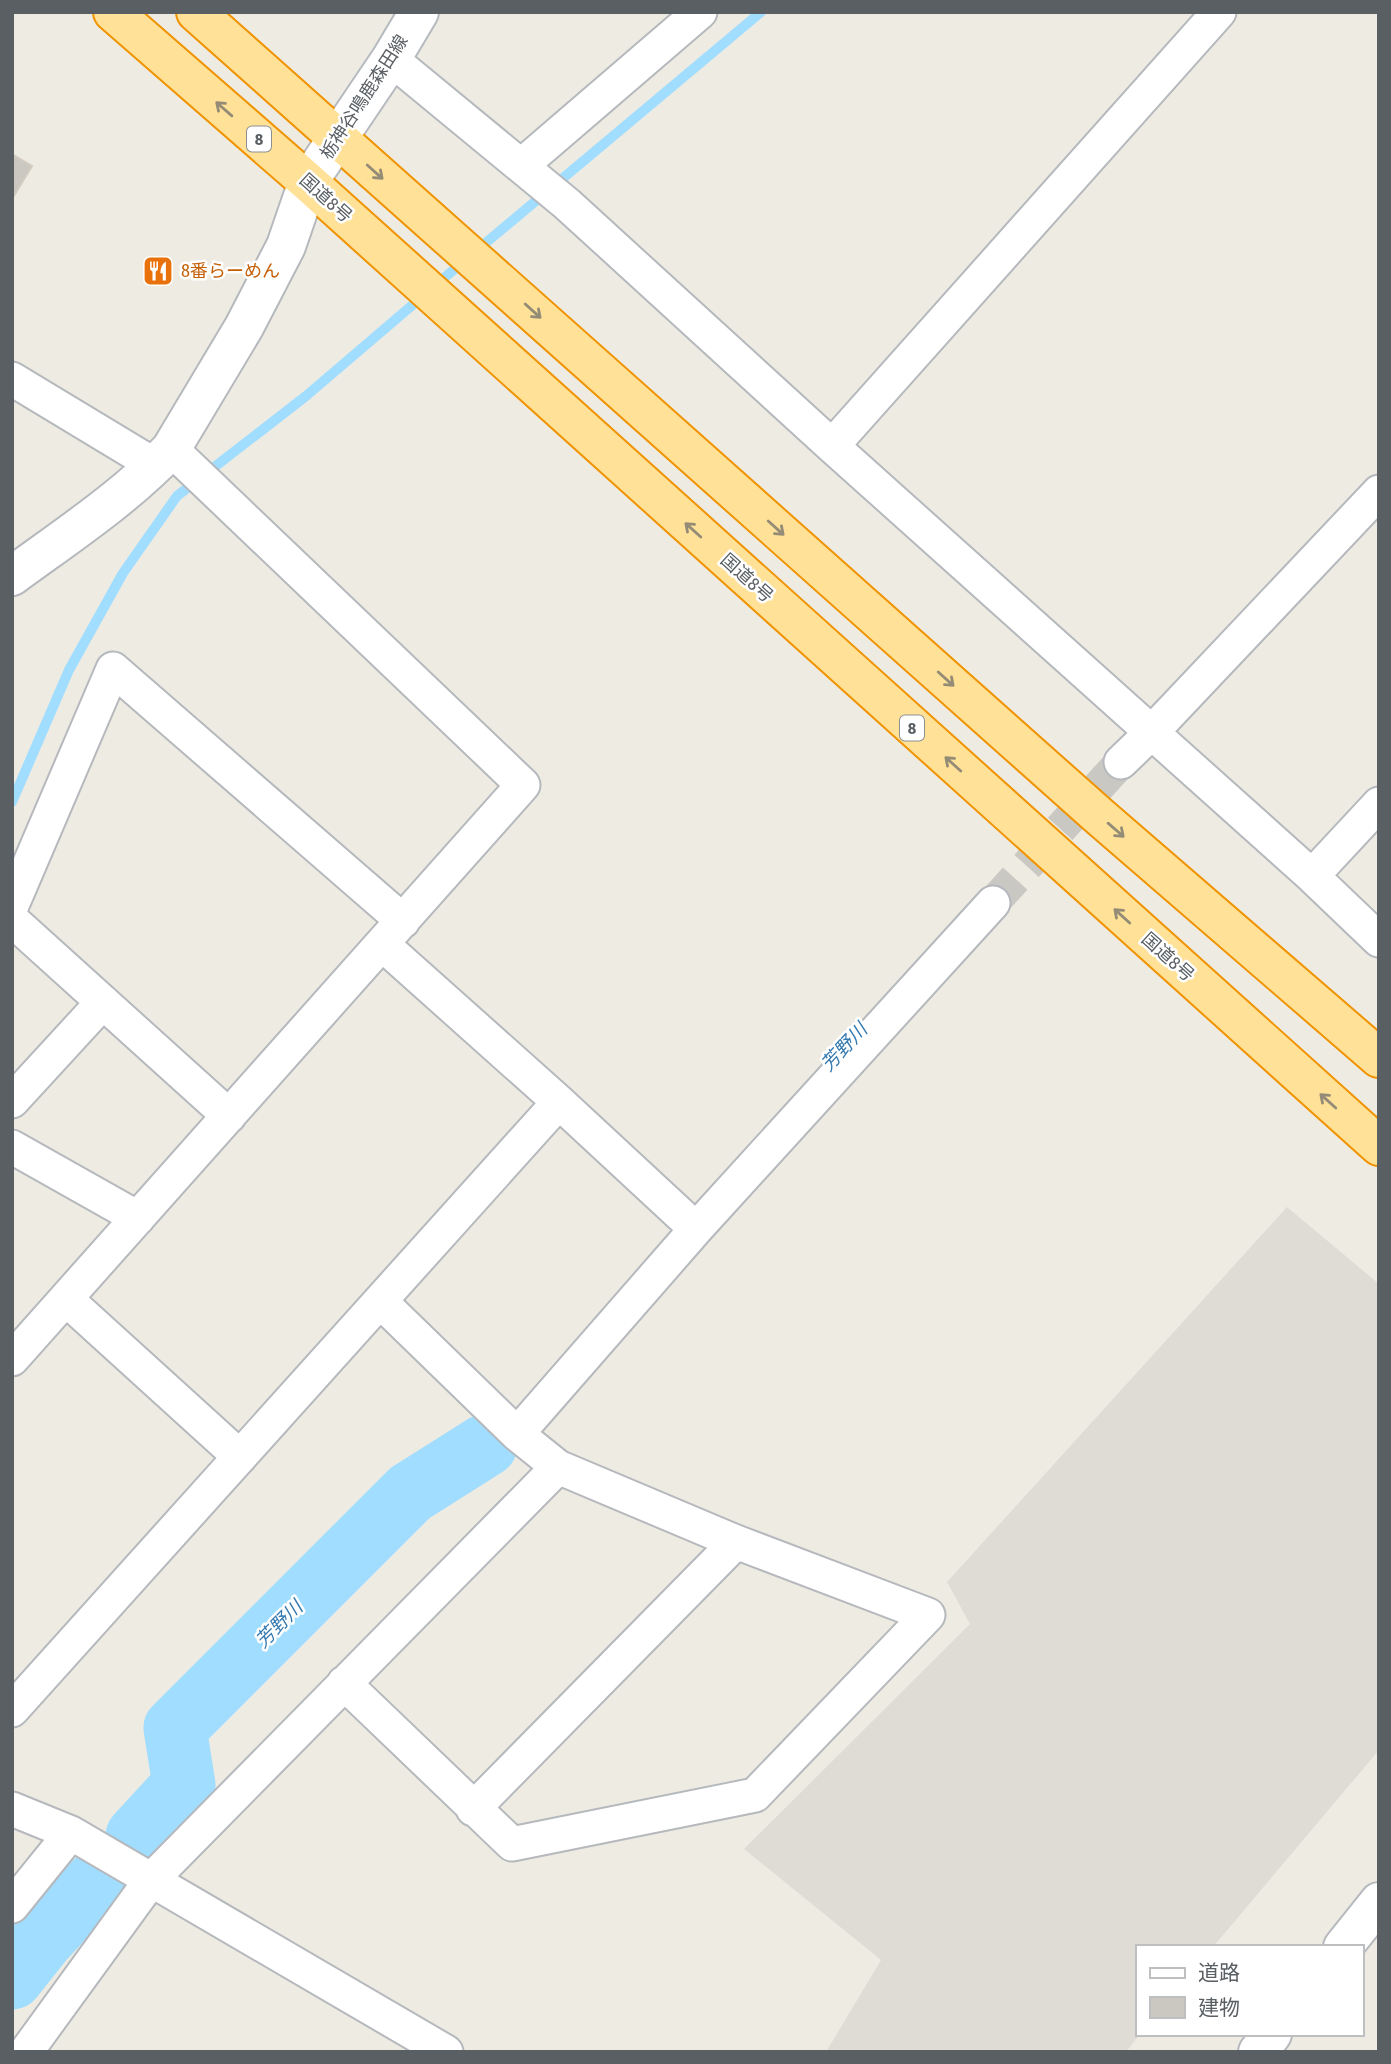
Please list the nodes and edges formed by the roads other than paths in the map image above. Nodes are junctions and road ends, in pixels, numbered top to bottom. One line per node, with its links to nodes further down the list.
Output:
1 (113, 12): 9 (highway, 国道8号 / 8, one-way to 1)
2 (196, 12): 7 (highway)
3 (419, 12): 6 (street, 栃神谷鳴鹿森田線)
4 (699, 12): 8 (street)
5 (1219, 12): 11 (street)
6 (391, 59): 7 (street, 栃神谷鳴鹿森田線); 8 (street)
7 (337, 138): 9 (street, 栃神谷鳴鹿森田線); 25 (highway, one-way to 25)
8 (525, 168): 11 (street)
9 (308, 182): 12 (street, 栃神谷鳴鹿森田線); 29 (highway, 国道8号 / 8, one-way to 9)
10 (12, 379): 12 (street)
11 (832, 446): 15 (street)
12 (163, 458): 14 (street); 22 (street)
13 (1379, 492): 15 (street)
14 (12, 576)
15 (1151, 733): 16 (street); 18 (street)
16 (1121, 762)
17 (1379, 804): 18 (street)
18 (1312, 876): 23 (street)
19 (993, 903): 32 (street)
20 (12, 905): 22 (street)
21 (12, 920): 24 (street)
22 (392, 932): 27 (street); 28 (street)
23 (1379, 940)
24 (103, 1002): 26 (street); 28 (street)
25 (1379, 1058)
26 (12, 1101)
27 (559, 1102): 32 (street); 34 (street)
28 (229, 1116): 31 (street)
29 (1379, 1146)
30 (12, 1147): 31 (street)
31 (138, 1218): 33 (street)
32 (696, 1229): 36 (street)
33 (66, 1299): 35 (street); 37 (street)
34 (380, 1301): 36 (street); 37 (street)
35 (12, 1359)
36 (517, 1434): 38 (street)
37 (240, 1457): 41 (street)
38 (558, 1467): 39 (street); 40 (street)
39 (736, 1542): 43 (street); 43 (street)
40 (344, 1683): 43 (street); 45 (street)
41 (12, 1710)
42 (12, 1809): 44 (street)
43 (474, 1809)
44 (71, 1833): 45 (street); 47 (street)
45 (152, 1880): 50 (street); 51 (street)
46 (1379, 1902): 48 (street)
47 (12, 1906)
48 (1345, 1945)
49 (1270, 2036): 52 (street)
50 (26, 2052)
51 (446, 2052)
52 (1258, 2052)

